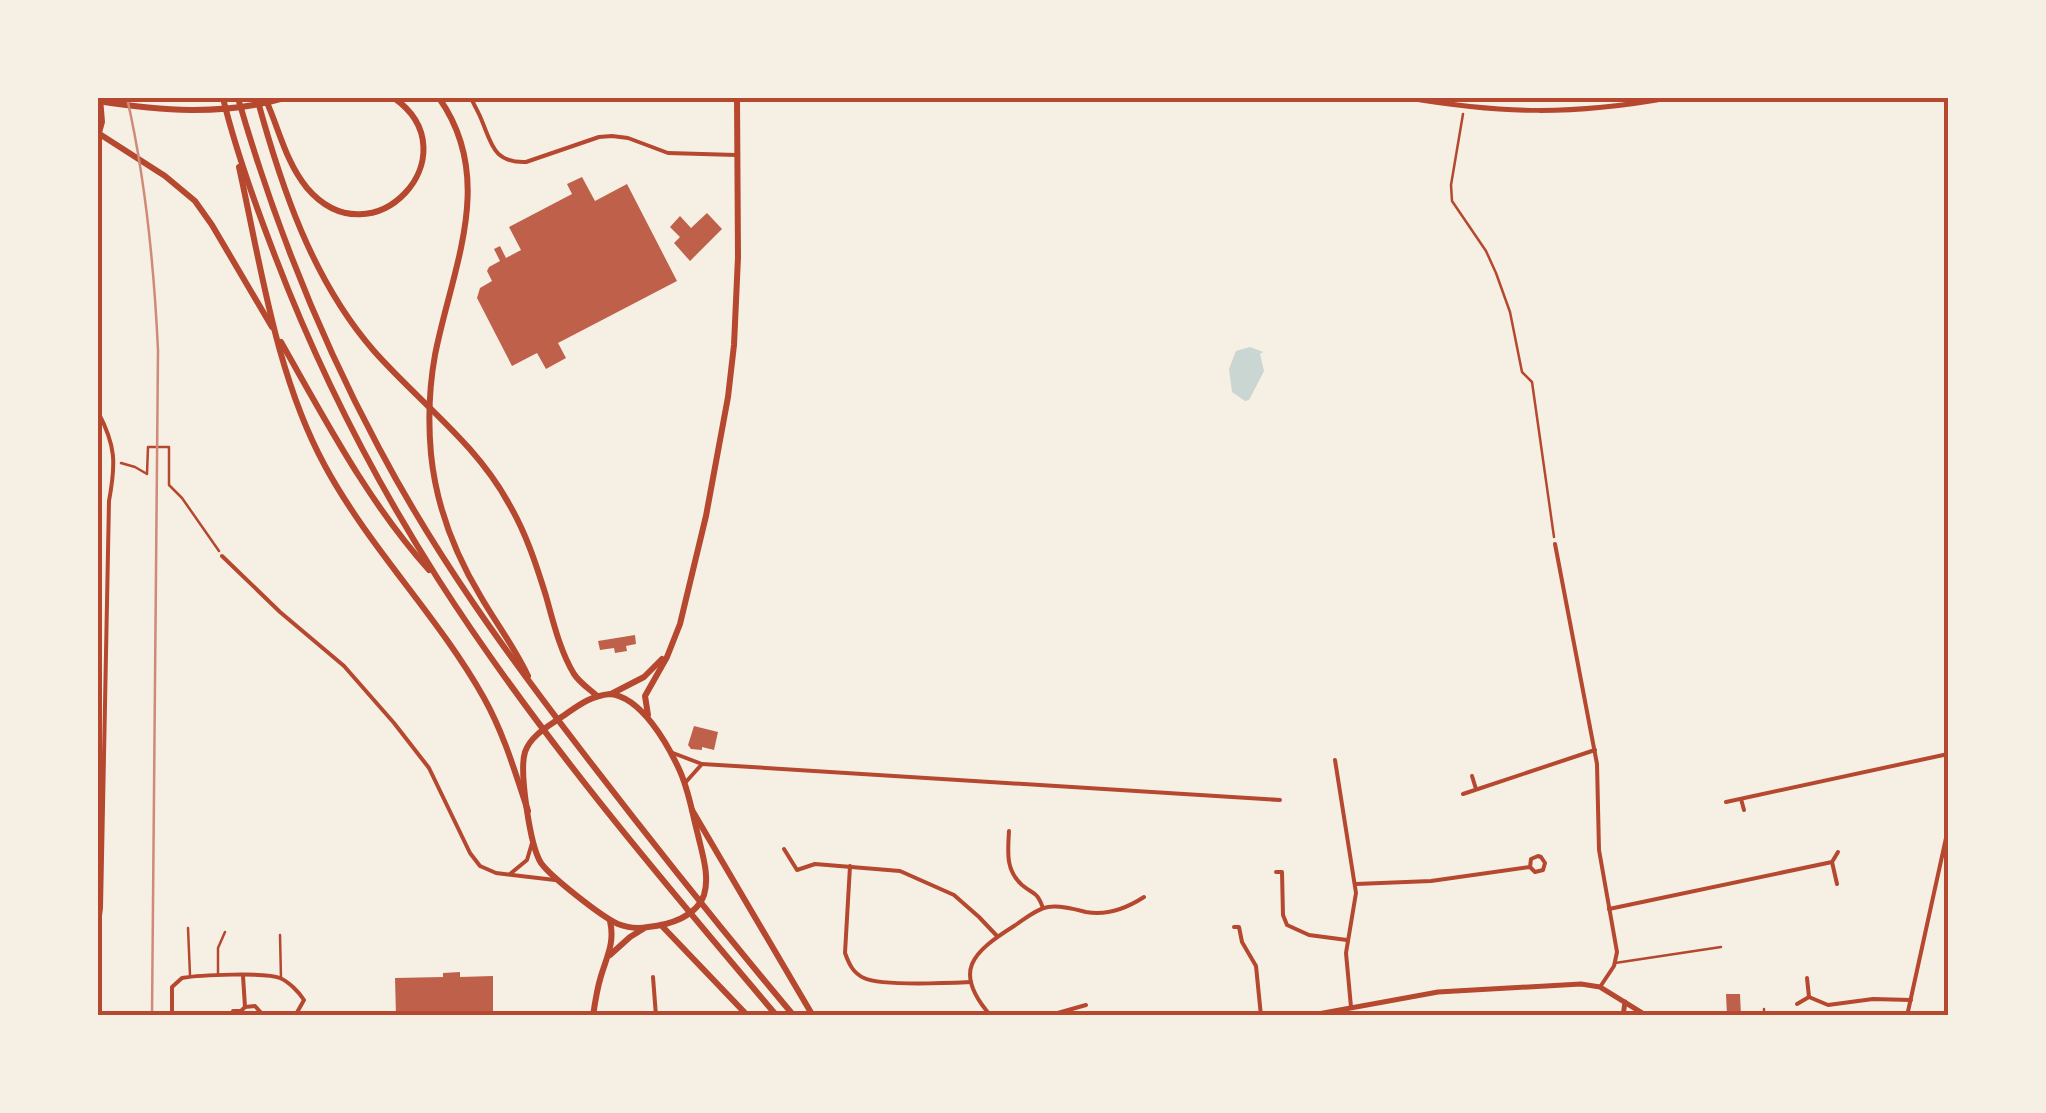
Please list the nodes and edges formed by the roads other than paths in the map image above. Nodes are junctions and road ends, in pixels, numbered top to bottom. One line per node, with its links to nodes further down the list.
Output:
1 (146, 98): 2 (main road)
2 (174, 98)
3 (223, 98): 14 (main road)
4 (238, 98): 22 (main road)
5 (261, 98): 7 (main road); 24 (main road)
6 (284, 98): 13 (main road)
7 (394, 98)
8 (440, 98): 22 (main road)
9 (471, 98): 16 (street)
10 (737, 98): 16 (main road)
11 (1409, 98): 12 (street)
12 (1668, 98)
13 (99, 99): 15 (street)
14 (230, 127): 20 (main road); 40 (main road)
15 (98, 136): 20 (main road)
16 (738, 155): 21 (main road)
17 (98, 412): 68 (street)
18 (1555, 544): 26 (street)
19 (222, 556): 53 (street)
20 (440, 582): 99 (main road)
21 (672, 646): 23 (main road); 25 (main road)
22 (534, 690): 100 (main road)
23 (610, 694): 24 (main road); 25 (main road)
24 (596, 696): 40 (main road)
25 (650, 722): 27 (main road)
26 (1595, 750): 33 (street); 59 (street)
27 (670, 752): 30 (street); 32 (main road)
28 (1948, 754): 35 (street)
29 (1335, 760): 55 (street)
30 (702, 764): 32 (street); 36 (street)
31 (1472, 776): 33 (street)
32 (684, 784): 38 (main road)
33 (1476, 789): 34 (street)
34 (1463, 794)
35 (1742, 798): 37 (street); 39 (street)
36 (1280, 800)
37 (1726, 802)
38 (692, 810): 63 (main road); 101 (main road)
39 (1744, 810)
40 (528, 811): 44 (main road)
41 (1948, 829): 43 (street)
42 (1009, 831): 48 (street)
43 (1948, 836): 86 (street)
44 (532, 841): 53 (street); 54 (main road)
45 (784, 850): 50 (street)
46 (1838, 852): 49 (street)
47 (996, 857): 48 (street)
48 (1008, 857): 58 (street)
49 (1832, 862): 56 (street); 59 (street)
50 (850, 866): 72 (street); 83 (street)
51 (1530, 867): 55 (street)
52 (1276, 872): 67 (street)
53 (510, 874): 54 (street)
54 (560, 881): 61 (main road)
55 (1356, 884): 73 (street)
56 (1837, 884)
57 (1144, 897): 60 (street)
58 (1043, 908): 60 (street); 72 (street)
59 (1609, 909): 76 (street)
60 (1098, 914): 62 (street)
61 (610, 920): 66 (main road); 75 (main road)
62 (1098, 923)
63 (661, 925): 66 (main road); 98 (main road)
64 (1234, 927): 104 (street)
65 (188, 928): 77 (lane)
66 (644, 928): 75 (main road)
67 (1292, 928): 71 (street); 73 (street)
68 (98, 931)
69 (226, 932): 78 (lane)
70 (280, 935): 80 (lane)
71 (1286, 935)
72 (998, 936): 83 (street)
73 (1347, 940): 90 (street)
74 (1721, 947): 76 (lane)
75 (609, 956): 96 (main road)
76 (1615, 963): 84 (street)
77 (190, 976): 78 (street); 93 (street)
78 (218, 976): 79 (street)
79 (243, 976): 80 (street); 89 (street)
80 (281, 978): 95 (street)
81 (654, 978): 97 (street)
82 (1807, 978): 85 (street)
83 (971, 982): 102 (street)
84 (1600, 987): 87 (street); 90 (street)
85 (1809, 997): 86 (street); 88 (street)
86 (1911, 1000): 108 (street)
87 (1625, 1002): 106 (street); 107 (street)
88 (1798, 1004)
89 (245, 1007): 91 (street); 94 (street)
90 (1351, 1007): 105 (street)
91 (233, 1011)
92 (1082, 1015): 103 (street)
93 (172, 1016)
94 (264, 1016)
95 (296, 1016)
96 (592, 1016)
97 (656, 1016)
98 (748, 1016)
99 (777, 1016)
100 (794, 1016)
101 (812, 1016)
102 (991, 1016)
103 (1046, 1016)
104 (1261, 1016)
105 (1307, 1016)
106 (1622, 1016)
107 (1648, 1016)
108 (1907, 1016)

